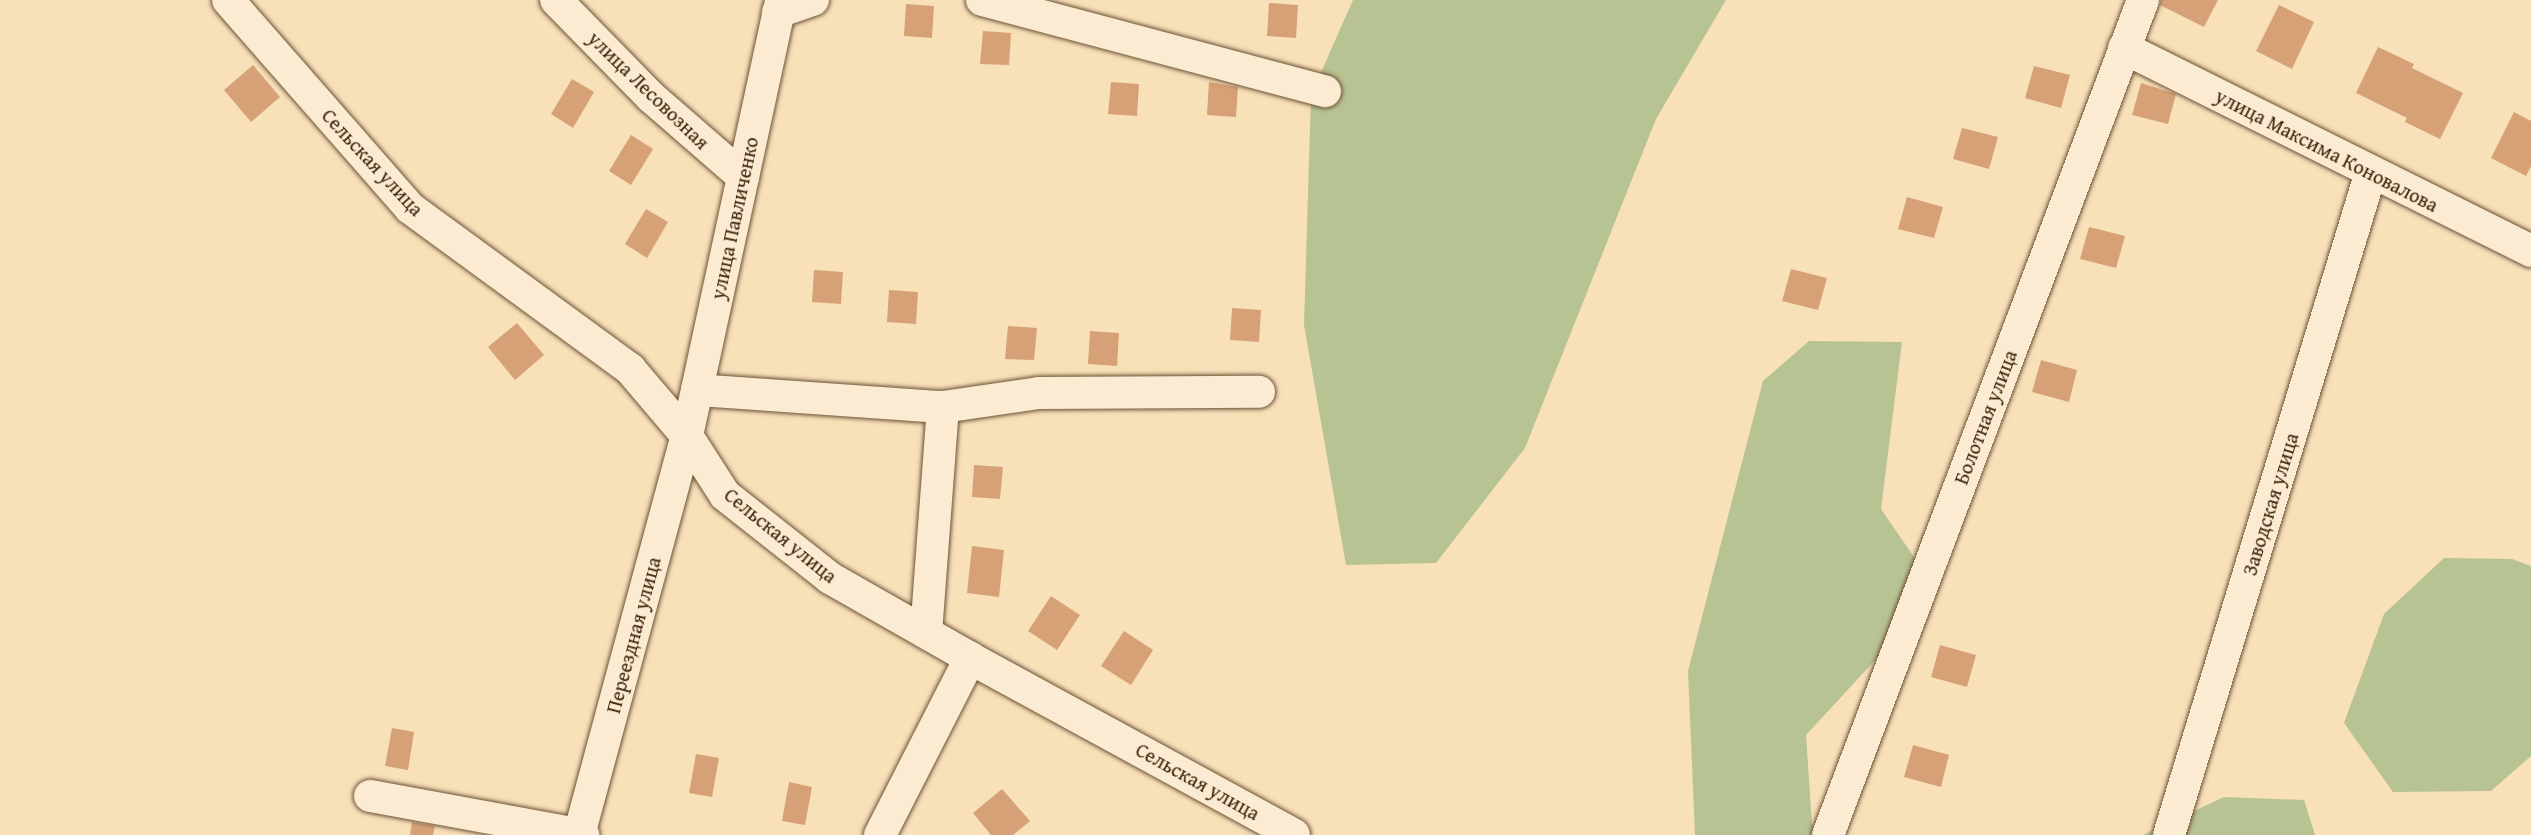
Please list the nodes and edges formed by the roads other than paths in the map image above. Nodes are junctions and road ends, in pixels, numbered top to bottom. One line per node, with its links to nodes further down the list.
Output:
1 (228, 0): 15 (street, Сельская улица)
2 (556, 0): 10 (street, улица Лесовозная)
3 (813, 0): 6 (street)
4 (982, 0): 8 (street)
5 (2143, 0): 7 (street, Болотная улица)
6 (780, 6): 10 (street, улица Павличенко)
7 (2124, 48): 9 (street, улица Максима Коновалова); 23 (street, Болотная улица)
8 (1326, 91)
9 (2371, 172): 11 (street, улица Максима Коновалова); 24 (street, Заводская улица)
10 (743, 177): 12 (street, улица Павличенко)
11 (2531, 251)
12 (697, 390): 14 (street); 15 (street, улица Павличенко)
13 (1259, 392): 14 (street)
14 (944, 407): 16 (street)
15 (687, 436): 16 (street, Сельская улица); 20 (street, Переездная улица)
16 (926, 632): 17 (street, Сельская улица)
17 (970, 658): 19 (street, Сельская улица); 21 (street)
18 (370, 796): 20 (street)
19 (1252, 824): 22 (street, Сельская улица)
20 (580, 835)
21 (880, 835)
22 (1294, 835)
23 (1828, 835)
24 (2169, 835)

